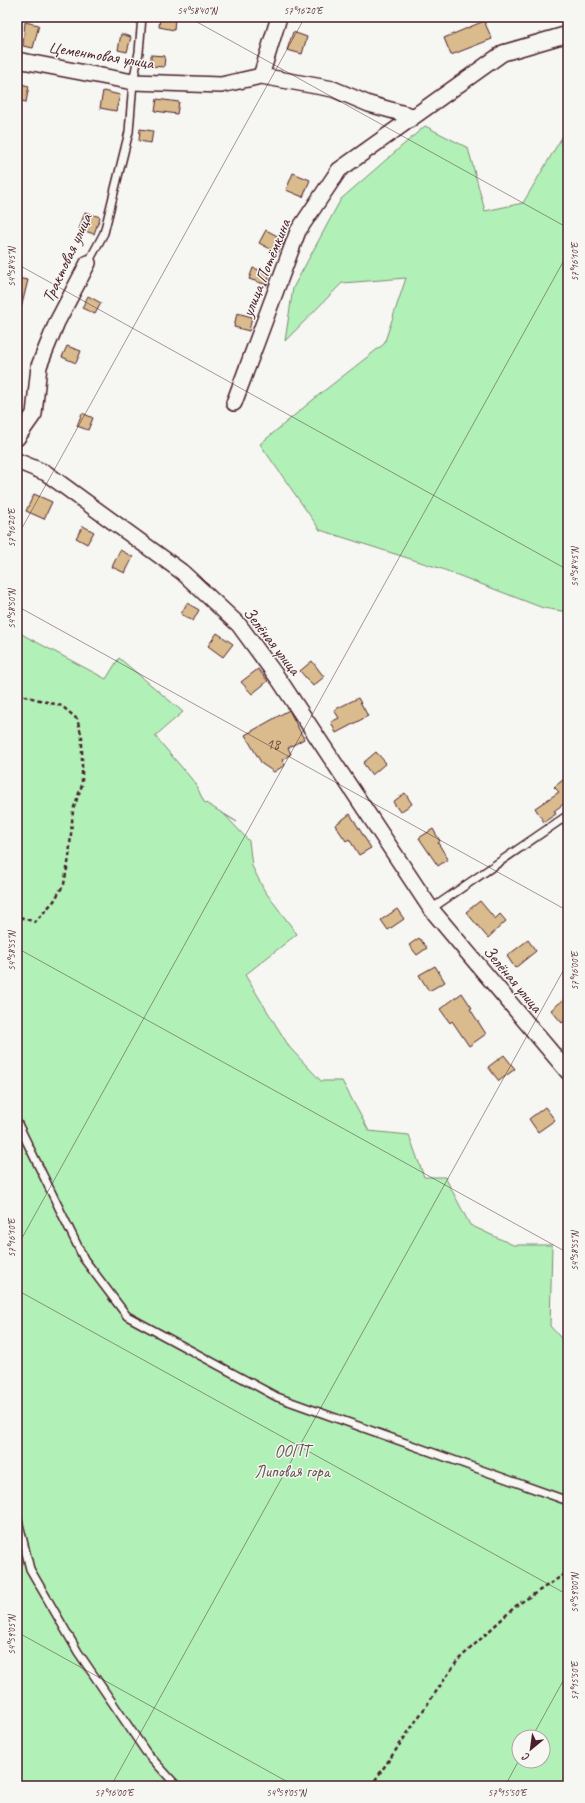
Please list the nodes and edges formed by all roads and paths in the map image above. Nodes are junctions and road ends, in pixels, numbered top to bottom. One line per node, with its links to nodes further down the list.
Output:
1 (142, 17): 6 (lane, Трактовая улица)
2 (279, 17): 5 (street)
3 (568, 34): 7 (street, улица Потёмкина)
4 (17, 60): 6 (street, Цементовая улица)
5 (262, 76): 6 (street, Цементовая улица); 7 (street, Цементовая улица)
6 (132, 82): 8 (lane, Трактовая улица)
7 (412, 116): 9 (street, улица Потёмкина)
8 (88, 263): 10 (street, Трактовая улица)
9 (234, 404)
10 (17, 438)
11 (17, 461): 14 (street, Зелёная улица)
12 (17, 694): 15 (path)
13 (568, 815): 14 (lane)
14 (431, 909): 16 (street, Зелёная улица)
15 (17, 916)
16 (568, 1072)
17 (17, 1122): 18 (lane)
18 (568, 1501)
19 (17, 1516): 21 (lane)
20 (568, 1572): 22 (path)
21 (177, 1786)
22 (371, 1786)

